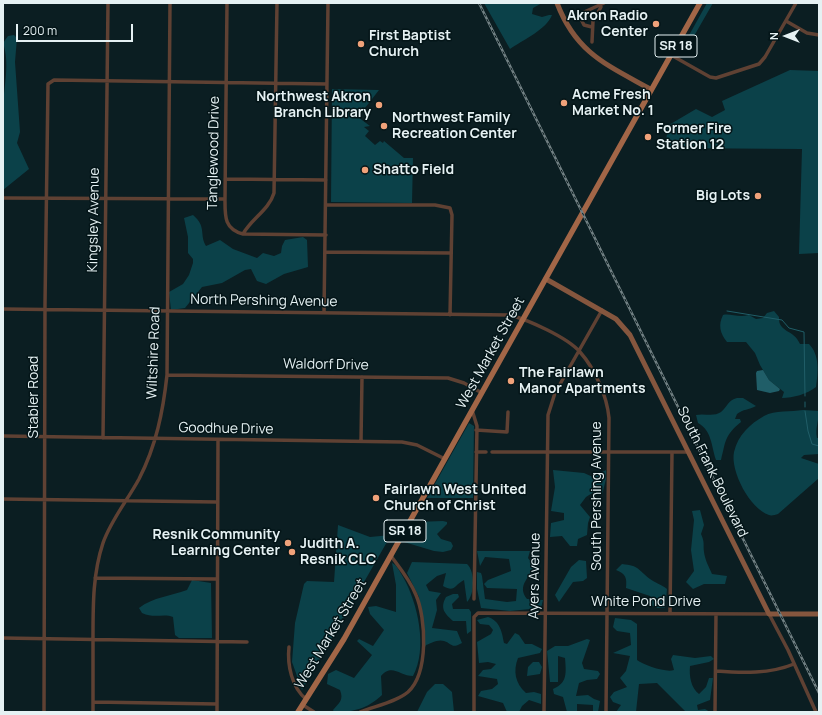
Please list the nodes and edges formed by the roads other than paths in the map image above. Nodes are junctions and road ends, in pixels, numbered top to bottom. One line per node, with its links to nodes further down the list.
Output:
1 (108, 3): 15 (street, Kingsley Avenue)
2 (170, 3): 16 (street, Wiltshire Road)
3 (227, 3): 17 (street, Tanglewood Drive)
4 (277, 3): 18 (street)
5 (328, 3): 19 (street)
6 (557, 3): 20 (street)
7 (700, 3): 14 (main road, West Market Street / SR 18)
8 (796, 3): 10 (street)
9 (603, 4): 11 (street); 11 (street)
10 (786, 21): 12 (street); 14 (street)
11 (592, 27): 13 (street)
12 (819, 35)
13 (592, 42)
14 (671, 55): 20 (main road, West Market Street / SR 18)
15 (107, 81): 16 (street); 25 (street, Stabler Road); 26 (street, Kingsley Avenue)
16 (169, 82): 17 (street); 27 (street, Wiltshire Road)
17 (226, 84): 18 (street); 21 (street, Tanglewood Drive)
18 (276, 84): 19 (street); 22 (street)
19 (327, 84): 23 (street)
20 (650, 89): 34 (main road, West Market Street / SR 18)
21 (225, 180): 22 (street); 28 (street, Tanglewood Drive)
22 (275, 180): 23 (street); 30 (street)
23 (326, 180): 29 (street)
24 (3, 198): 25 (street)
25 (47, 198): 26 (street); 36 (street, Stabler Road)
26 (105, 198): 27 (street); 37 (street, Kingsley Avenue)
27 (168, 198): 28 (street); 39 (street, Wiltshire Road)
28 (224, 198): 30 (street, Tanglewood Drive)
29 (326, 205): 31 (street); 33 (street)
30 (243, 234): 31 (street)
31 (326, 235): 32 (street)
32 (325, 252): 33 (street); 40 (street)
33 (451, 253): 41 (street)
34 (546, 279): 38 (street, South Frank Boulevard); 42 (main road, West Market Street / SR 18)
35 (3, 309): 36 (street, North Pershing Avenue)
36 (45, 309): 37 (street, North Pershing Avenue); 51 (street, Stabler Road)
37 (104, 310): 39 (street, North Pershing Avenue); 52 (street, Kingsley Avenue)
38 (602, 310): 43 (street, Ayers Avenue); 59 (street, South Frank Boulevard)
39 (167, 311): 40 (street, North Pershing Avenue); 44 (street, Wiltshire Road)
40 (324, 313): 41 (street, North Pershing Avenue)
41 (450, 314): 42 (street, North Pershing Avenue)
42 (524, 319): 43 (street, South Pershing Avenue); 46 (main road, West Market Street / SR 18)
43 (579, 351): 60 (street, Ayers Avenue); 61 (street, South Pershing Avenue)
44 (167, 375): 45 (street, Waldorf Drive); 53 (street, Wiltshire Road)
45 (362, 377): 46 (street, Waldorf Drive); 55 (street)
46 (482, 393): 47 (main road, West Market Street / SR 18)
47 (472, 410): 49 (street); 63 (main road, West Market Street / SR 18)
48 (508, 412): 49 (street)
49 (476, 430): 56 (street)
50 (3, 436): 51 (street, Goodhue Drive)
51 (45, 437): 52 (street, Goodhue Drive); 65 (street, Stabler Road)
52 (103, 438): 53 (street, Goodhue Drive)
53 (156, 439): 54 (street, Goodhue Drive); 66 (street, Wiltshire Road)
54 (218, 440): 55 (street, Goodhue Drive); 67 (street)
55 (361, 441): 63 (street, Goodhue Drive)
56 (476, 452): 57 (street); 71 (street)
57 (486, 452)
58 (492, 452): 60 (street)
59 (689, 452): 62 (street); 76 (street, South Frank Boulevard)
60 (547, 453): 61 (street); 72 (street, Ayers Avenue)
61 (610, 453): 62 (street); 73 (street, South Pershing Avenue)
62 (672, 453): 74 (street)
63 (445, 459): 68 (main road, West Market Street / SR 18)
64 (3, 500): 65 (street)
65 (45, 500): 66 (street); 79 (street, Stabler Road)
66 (125, 501): 67 (street); 69 (street, Wiltshire Road)
67 (217, 502): 70 (street)
68 (391, 556): 87 (main road, West Market Street / SR 18); 94 (street)
69 (95, 578): 70 (street); 80 (street, Wiltshire Road)
70 (217, 579): 81 (street)
71 (474, 599)
72 (545, 613): 73 (street, White Pond Drive); 95 (street, White Pond Drive); 96 (street, Ayers Avenue)
73 (607, 613): 74 (street, White Pond Drive); 97 (street, South Pershing Avenue)
74 (670, 614): 75 (street, White Pond Drive)
75 (716, 614): 76 (street, White Pond Drive); 85 (street)
76 (769, 614): 77 (street, White Pond Drive); 84 (street, South Frank Boulevard)
77 (819, 614)
78 (3, 638): 79 (street)
79 (45, 639): 80 (street); 89 (street, Stabler Road)
80 (93, 640): 81 (street); 86 (street, Wiltshire Road)
81 (217, 642): 82 (street); 88 (street)
82 (247, 642)
83 (289, 647): 87 (street)
84 (794, 664): 85 (street); 99 (street, South Frank Boulevard)
85 (716, 671): 98 (street)
86 (93, 702): 88 (street); 90 (street, Wiltshire Road)
87 (305, 702): 92 (main road, West Market Street / SR 18); 93 (street)
88 (217, 704): 91 (street)
89 (44, 712)
90 (93, 712)
91 (217, 712)
92 (298, 712)
93 (314, 712)
94 (360, 712)
95 (474, 712)
96 (544, 712)
97 (606, 712)
98 (715, 712)
99 (816, 712)

